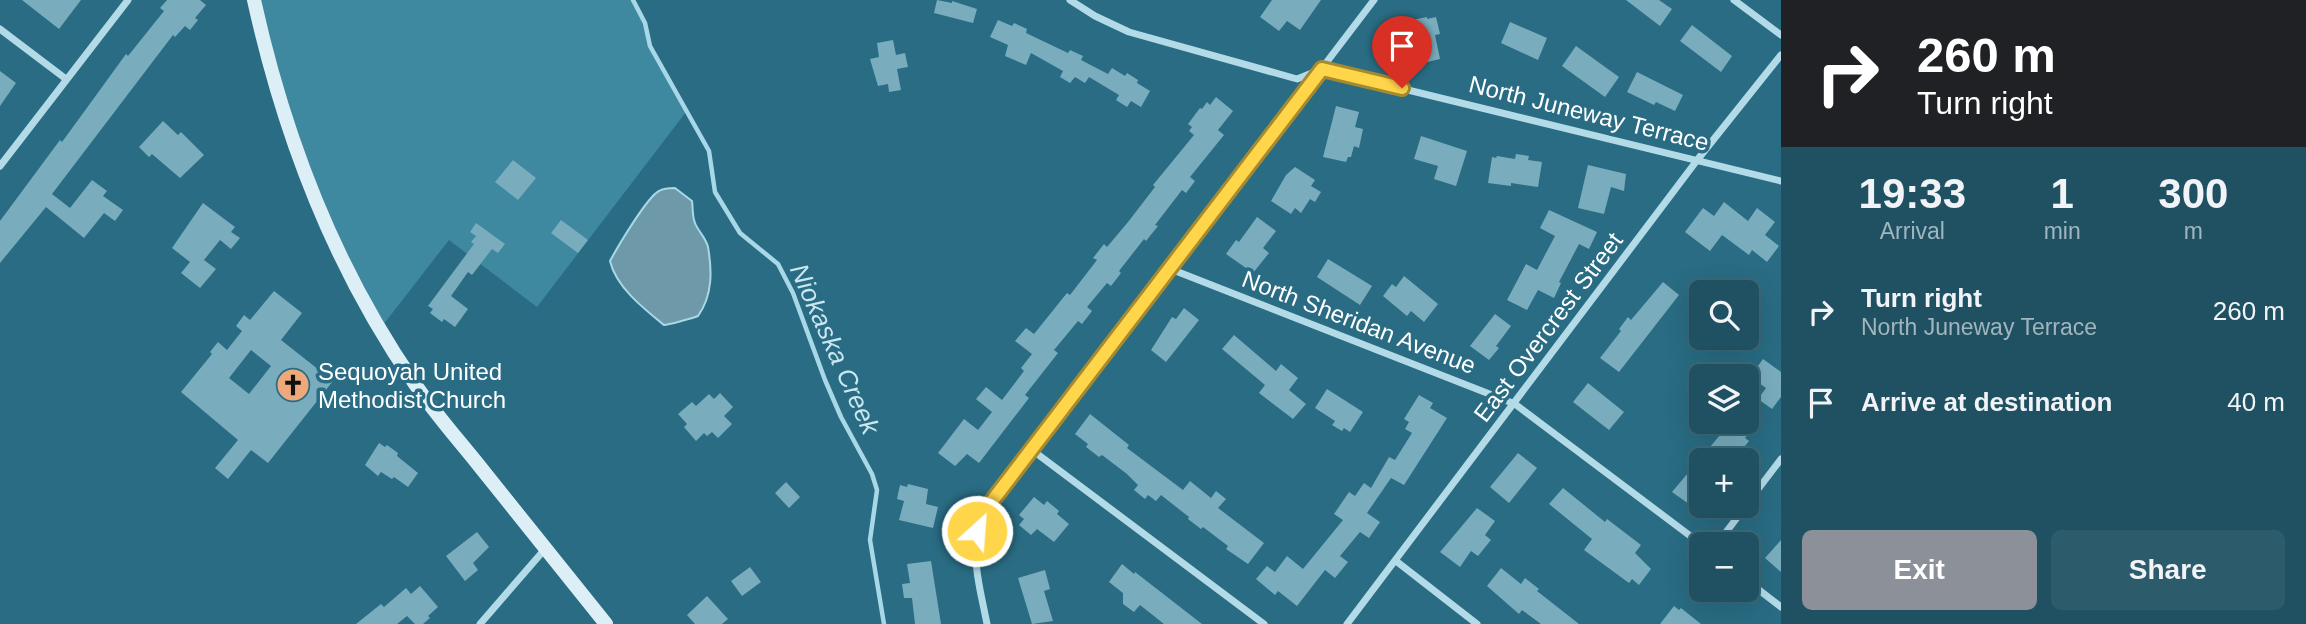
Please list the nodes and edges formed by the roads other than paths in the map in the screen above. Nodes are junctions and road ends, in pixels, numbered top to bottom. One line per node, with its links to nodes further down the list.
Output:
1 (128, 0): 10 (street)
2 (254, 0): 20 (street)
3 (1070, 0): 9 (street, North Juneway Terrace)
4 (1374, 0): 9 (street)
5 (1734, 0): 7 (street)
6 (0, 29): 10 (street)
7 (1781, 35)
8 (1781, 55): 11 (street, East Overcrest Street)
9 (1322, 69): 11 (street, North Juneway Terrace); 14 (street)
10 (66, 79): 12 (street)
11 (1698, 159): 13 (street, North Juneway Terrace); 15 (street, East Overcrest Street)
12 (0, 166)
13 (1781, 181)
14 (1168, 268): 15 (street, North Sheridan Avenue); 16 (street)
15 (1515, 404): 19 (street, North Sheridan Avenue); 21 (street, East Overcrest Street)
16 (1032, 450): 26 (street); 27 (street)
17 (1781, 458): 18 (street)
18 (1759, 488)
19 (1689, 535)
20 (545, 549): 24 (street); 25 (street)
21 (1396, 561): 28 (street, East Overcrest Street); 29 (street)
22 (1759, 590): 23 (street)
23 (1781, 607)
24 (480, 624)
25 (606, 624)
26 (986, 624)
27 (1264, 624)
28 (1347, 624)
29 (1476, 624)

